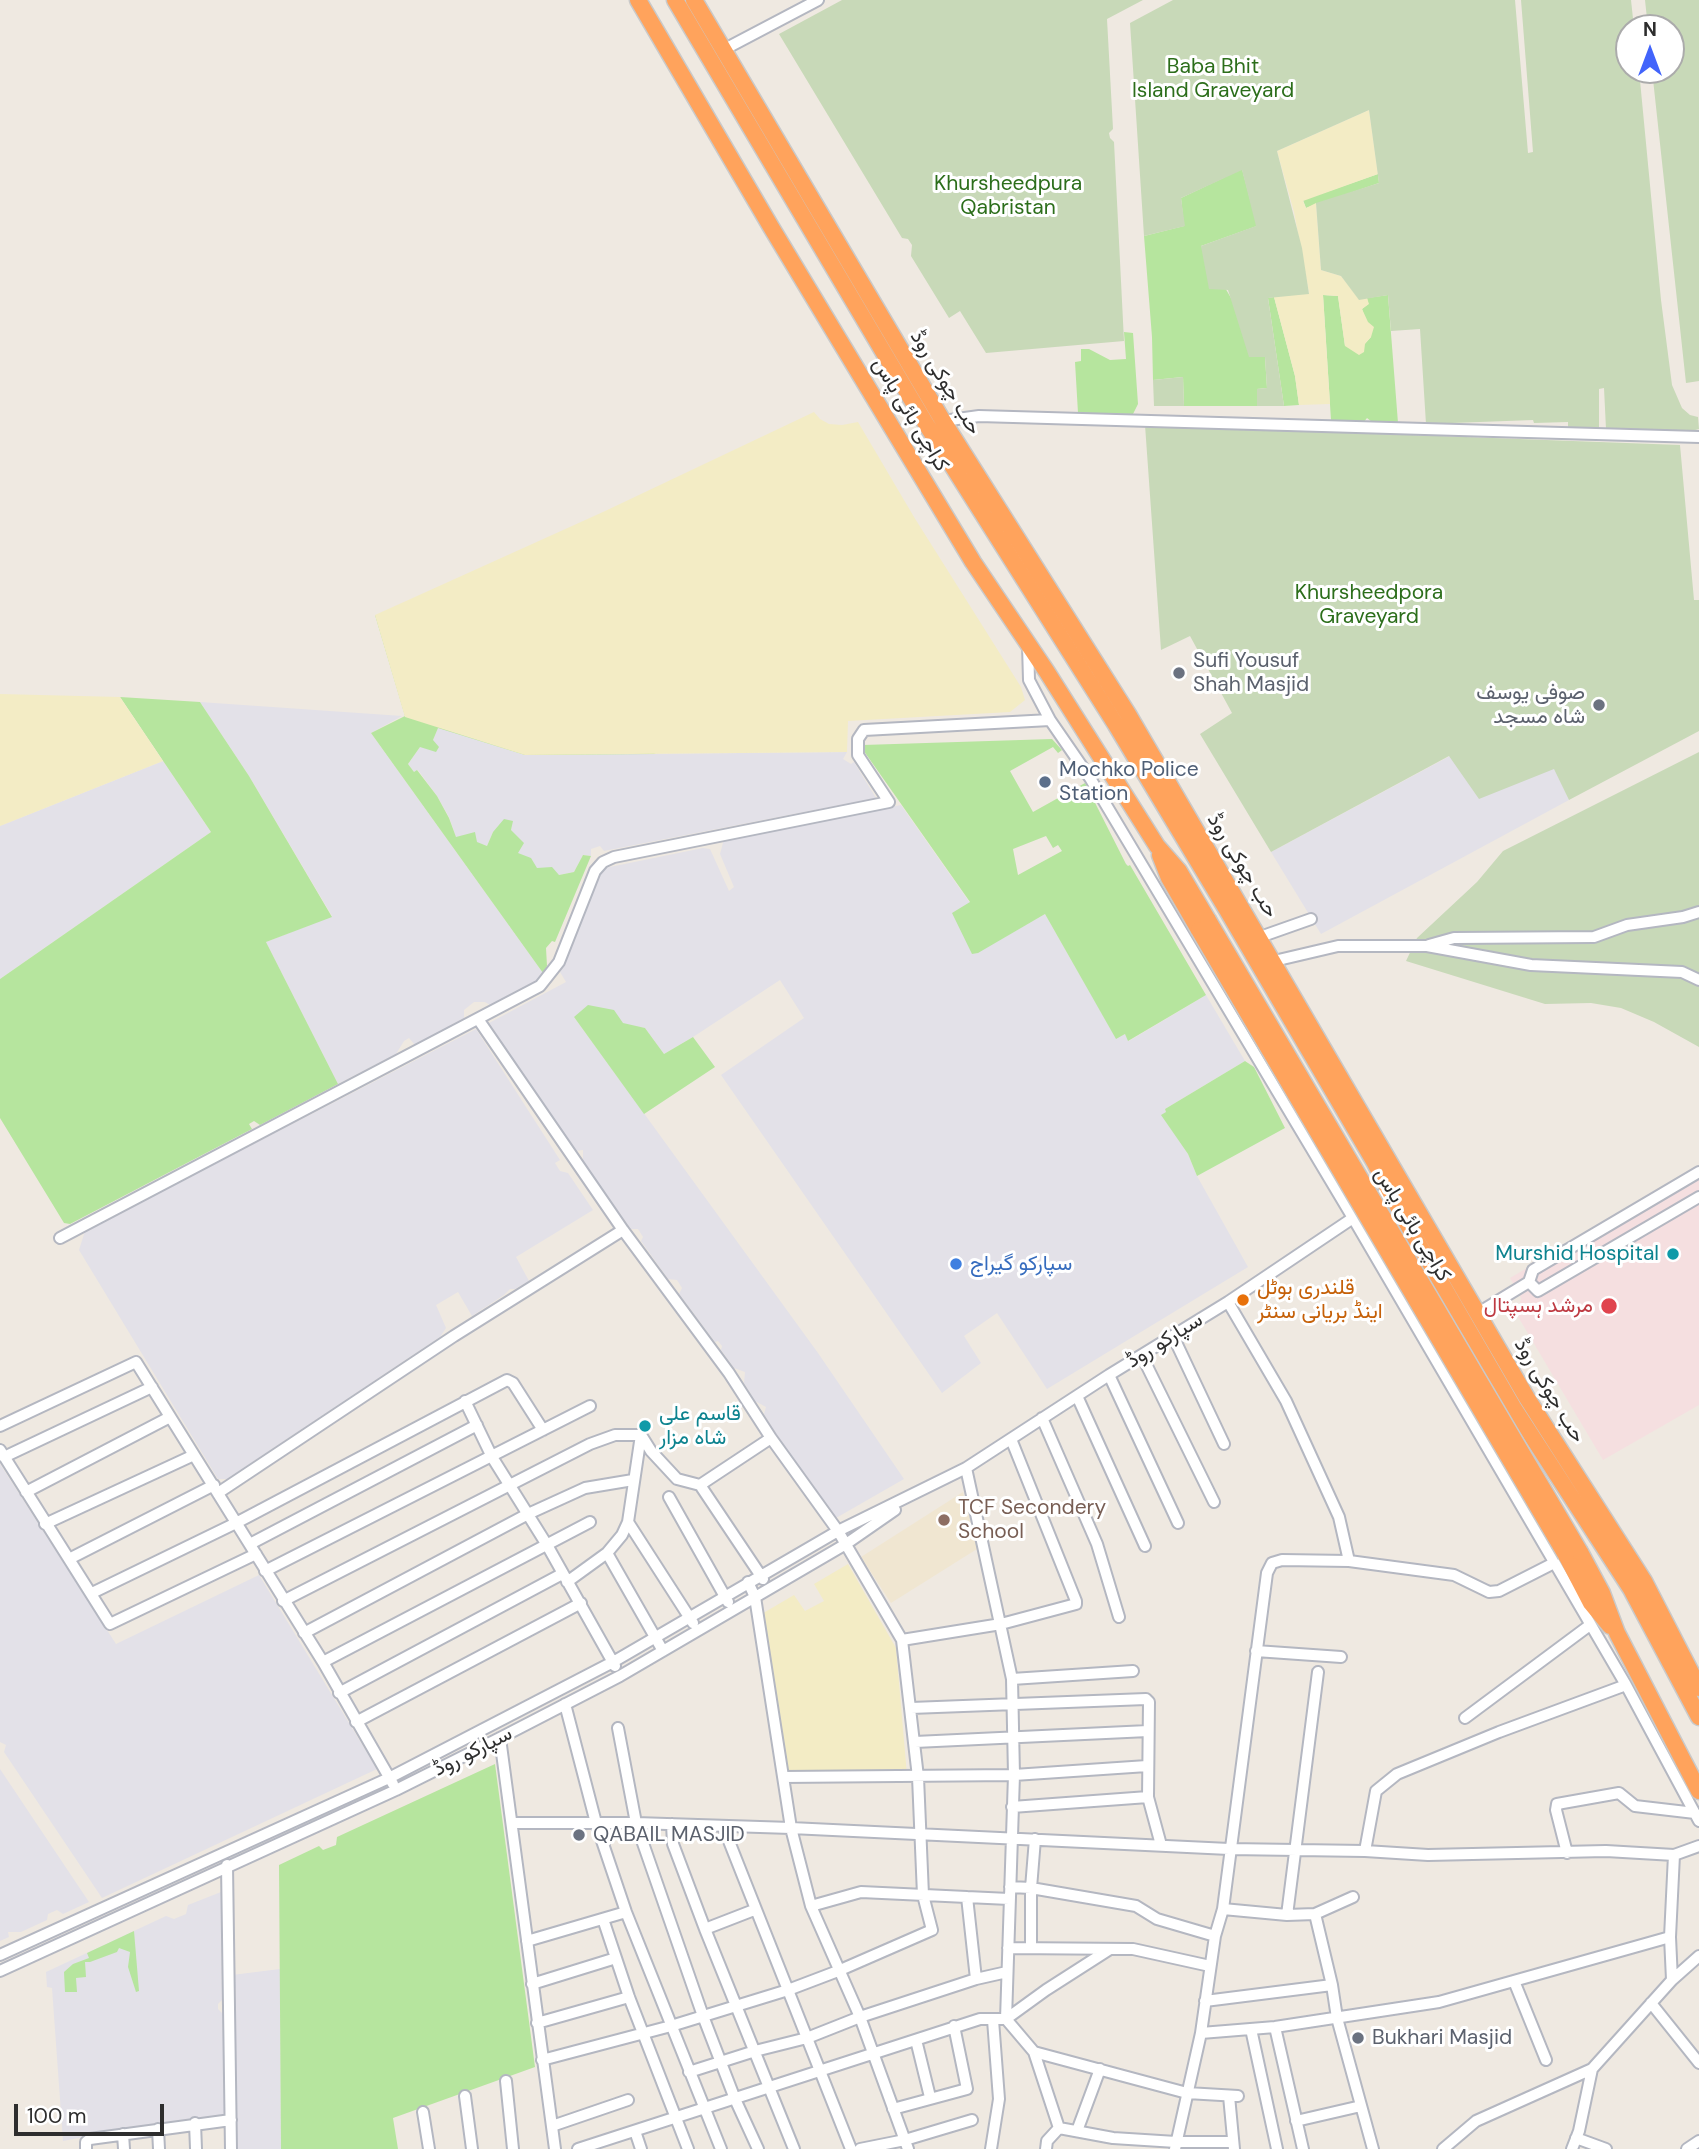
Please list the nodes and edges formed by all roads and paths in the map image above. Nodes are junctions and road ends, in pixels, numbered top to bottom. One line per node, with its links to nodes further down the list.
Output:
1 (638, 0): 8 (highway, کراچی بائی پاس)
2 (675, 0): 18 (highway)
3 (694, 0): 5 (highway, حب چوکی روڈ)
4 (818, 0): 5 (street)
5 (723, 50): 6 (highway, حب چوکی روڈ)
6 (943, 421): 7 (street); 12 (highway, حب چوکی روڈ)
7 (1699, 437)
8 (1027, 643): 9 (street); 66 (highway, کراچی بائی پاس, bridge)
9 (1051, 720): 16 (street); 20 (street)
10 (1699, 912): 13 (street)
11 (1311, 919): 12 (street)
12 (1260, 937): 14 (highway, حب چوکی روڈ)
13 (1427, 946): 14 (street); 15 (street)
14 (1274, 961): 18 (highway, حب چوکی روڈ)
15 (1699, 980)
16 (478, 1019): 21 (street); 22 (street)
17 (1699, 1172): 23 (street)
18 (1394, 1185): 20 (street, سپارکو روڈ); 25 (highway, حب چوکی روڈ); 103 (highway)
19 (1699, 1198): 23 (street)
20 (1353, 1218): 24 (street, سپارکو روڈ); 66 (street)
21 (623, 1230): 39 (street); 49 (street)
22 (60, 1238)
23 (1530, 1282): 25 (street)
24 (1228, 1302): 26 (street, سپارکو روڈ); 68 (street)
25 (1478, 1313): 98 (highway, حب چوکی روڈ)
26 (1173, 1336): 27 (street, سپارکو روڈ); 41 (street)
27 (1142, 1356): 28 (street, سپارکو روڈ); 53 (street)
28 (1110, 1375): 30 (street, سپارکو روڈ); 58 (street)
29 (152, 1387): 33 (street); 36 (street); 42 (street)
30 (1077, 1396): 34 (street, سپارکو روڈ); 63 (street)
31 (465, 1401): 35 (street); 37 (street); 57 (street)
32 (590, 1406): 37 (street)
33 (170, 1417): 43 (street); 51 (street)
34 (1042, 1418): 40 (street, سپارکو روڈ); 81 (street)
35 (477, 1425): 44 (street); 64 (street)
36 (0, 1426)
37 (543, 1430): 44 (street)
38 (641, 1435): 46 (street); 47 (street); 48 (street)
39 (771, 1438): 48 (street); 60 (street)
40 (1011, 1439): 45 (street, سپارکو روڈ); 82 (street)
41 (1224, 1444)
42 (2, 1453): 51 (street)
43 (194, 1455): 49 (street); 59 (street)
44 (492, 1457): 47 (street); 69 (street)
45 (966, 1468): 50 (street, سپارکو روڈ); 82 (street)
46 (633, 1480): 54 (street); 56 (street)
47 (510, 1485): 54 (street); 77 (street)
48 (700, 1485): 70 (street)
49 (216, 1489): 57 (street); 67 (street)
50 (923, 1491): 60 (street, سپارکو روڈ); 61 (street, سپارکو روڈ)
51 (26, 1492): 59 (street)
52 (669, 1497): 75 (street)
53 (1214, 1502)
54 (527, 1514): 62 (street); 85 (street)
55 (590, 1522): 62 (street)
56 (628, 1522): 65 (street); 80 (street)
57 (236, 1523): 64 (street); 74 (street)
58 (1178, 1523)
59 (45, 1524): 67 (street)
60 (838, 1531): 61 (street); 70 (street, سپارکو روڈ)
61 (846, 1544): 73 (street, سپارکو روڈ); 87 (street)
62 (547, 1545): 71 (street); 91 (street)
63 (1145, 1546)
64 (253, 1549): 69 (street); 74 (street)
65 (607, 1553): 71 (street); 86 (street)
66 (1566, 1557): 68 (street); 83 (street); 117 (highway, کراچی بائی پاس)
67 (69, 1559): 74 (street)
68 (1349, 1561): 89 (street)
69 (265, 1571): 77 (street)
70 (761, 1575): 72 (street, سپارکو روڈ); 73 (street)
71 (564, 1578): 78 (street); 99 (street)
72 (748, 1583): 75 (street, سپارکو روڈ); 76 (street)
73 (770, 1588): 76 (street, سپارکو روڈ)
74 (92, 1593)
75 (724, 1596): 79 (street); 80 (street, سپارکو روڈ)
76 (755, 1597): 79 (street, سپارکو روڈ); 113 (street)
77 (284, 1601): 85 (street)
78 (581, 1603): 92 (street); 105 (street)
79 (733, 1610): 84 (street, سپارکو روڈ)
80 (690, 1617): 84 (street); 86 (street, سپارکو روڈ)
81 (1119, 1617)
82 (1001, 1624): 87 (street); 96 (street)
83 (1590, 1625): 97 (street); 104 (street)
84 (697, 1630): 88 (street, سپارکو روڈ)
85 (304, 1633): 91 (street)
86 (655, 1637): 88 (street); 92 (street, سپارکو روڈ)
87 (902, 1640): 102 (street)
88 (663, 1651): 95 (street, سپارکو روڈ)
89 (1256, 1651): 90 (street); 132 (street)
90 (1341, 1657)
91 (323, 1662): 99 (street)
92 (613, 1662): 95 (street); 115 (street, سپارکو روڈ)
93 (1133, 1671): 96 (street)
94 (1318, 1672): 133 (street)
95 (620, 1676): 101 (street, سپارکو روڈ)
96 (1012, 1679): 100 (street)
97 (1626, 1685): 120 (street); 134 (street)
98 (1699, 1688)
99 (339, 1693): 105 (street)
100 (1014, 1703): 102 (street); 107 (street); 109 (street)
101 (565, 1704): 108 (street, سپارکو روڈ); 122 (street)
102 (911, 1708): 110 (street)
103 (1699, 1717)
104 (1465, 1718)
105 (356, 1722): 115 (street)
106 (618, 1728): 123 (street)
107 (1148, 1731): 109 (street); 111 (street)
108 (500, 1738): 116 (street, سپارکو روڈ); 121 (street)
109 (1014, 1738): 110 (street); 112 (street)
110 (915, 1742): 114 (street)
111 (1147, 1766): 112 (street); 118 (street)
112 (1014, 1775): 114 (street); 119 (street)
113 (783, 1777): 114 (street); 126 (street)
114 (918, 1777): 127 (street)
115 (389, 1778): 116 (street); 158 (street, سپارکو روڈ)
116 (396, 1790): 137 (street, سپارکو روڈ)
117 (1699, 1791)
118 (1148, 1797): 119 (street); 130 (street)
119 (1012, 1807): 128 (street)
120 (1697, 1817): 135 (street)
121 (512, 1823): 122 (street); 154 (street)
122 (596, 1823): 123 (street); 147 (street)
123 (636, 1823): 124 (street); 175 (street)
124 (671, 1824): 125 (street); 151 (street)
125 (723, 1826): 126 (street); 146 (street)
126 (791, 1828): 127 (street); 144 (street)
127 (920, 1835): 128 (street); 140 (street)
128 (1011, 1839): 129 (street); 138 (street)
129 (1034, 1839): 130 (street); 139 (street)
130 (1161, 1845): 132 (street)
131 (1699, 1846): 136 (street)
132 (1229, 1849): 133 (street); 145 (street)
133 (1296, 1851): 134 (street); 149 (street)
134 (1365, 1851): 135 (street)
135 (1567, 1853): 136 (street)
136 (1674, 1855): 153 (street)
137 (227, 1866): 162 (street, سپارکو روڈ); 212 (street)
138 (1010, 1886): 139 (street); 143 (street)
139 (1031, 1888): 152 (street); 156 (street)
140 (923, 1895): 141 (street); 144 (street); 163 (street)
141 (967, 1897): 143 (street); 165 (street)
142 (1353, 1897): 148 (street)
143 (1009, 1899): 155 (street)
144 (811, 1906): 163 (street)
145 (1223, 1909): 149 (street); 152 (street)
146 (754, 1910): 151 (street); 170 (street)
147 (626, 1912): 150 (street); 181 (street)
148 (1315, 1914): 149 (street); 169 (street)
149 (1287, 1915)
150 (603, 1919): 154 (street); 160 (street)
151 (705, 1929): 174 (street)
152 (1215, 1936): 161 (street)
153 (1670, 1937): 166 (street); 167 (street)
154 (527, 1941): 168 (street)
155 (1008, 1948): 156 (street); 164 (street)
156 (1031, 1948): 157 (street)
157 (1110, 1949): 161 (street); 178 (street)
158 (0, 1955)
159 (1699, 1956): 166 (street)
160 (616, 1958): 168 (street); 171 (street)
161 (1210, 1966): 172 (street)
162 (0, 1971)
163 (838, 1971): 170 (street); 176 (street)
164 (1007, 1972): 165 (street); 178 (street)
165 (976, 1979): 176 (street)
166 (1672, 1980): 173 (street)
167 (1514, 1981): 177 (street); 193 (street)
168 (532, 1984): 180 (street)
169 (1332, 1985): 172 (street); 177 (street)
170 (788, 1990): 174 (street); 187 (street)
171 (629, 1997): 180 (street); 185 (street)
172 (1205, 2001): 186 (street)
173 (1651, 2003): 195 (street); 197 (street)
174 (737, 2006): 175 (street); 189 (street)
175 (703, 2016): 181 (street); 194 (street)
176 (860, 2017): 187 (street); 191 (street)
177 (1337, 2018): 183 (street); 207 (street)
178 (1006, 2019): 179 (street); 190 (street)
179 (993, 2020): 182 (street); 246 (street)
180 (537, 2023): 192 (street)
181 (671, 2026): 185 (street); 199 (street)
182 (954, 2026): 188 (street); 204 (street)
183 (1275, 2027): 184 (street); 214 (street)
184 (1251, 2029): 186 (street); 248 (street)
185 (644, 2034): 192 (street); 211 (street)
186 (1201, 2034): 202 (street)
187 (807, 2038): 189 (street); 198 (street)
188 (916, 2040): 191 (street); 204 (street)
189 (755, 2051): 194 (street); 201 (street)
190 (1034, 2052): 196 (street); 217 (street)
191 (873, 2054): 198 (street); 209 (street)
192 (542, 2060): 216 (street)
193 (1546, 2060)
194 (722, 2062): 199 (street); 205 (street)
195 (1699, 2063)
196 (1100, 2069): 202 (street); 220 (street)
197 (1592, 2069): 225 (street); 251 (street)
198 (821, 2072): 201 (street); 244 (street)
199 (689, 2073): 208 (street)
200 (506, 2081): 236 (street)
201 (769, 2089): 205 (street); 243 (street)
202 (1188, 2093): 227 (street); 228 (street)
203 (465, 2096): 235 (street)
204 (930, 2098): 209 (street)
205 (735, 2099): 208 (street); 242 (street)
206 (628, 2100): 216 (street)
207 (1361, 2106): 214 (street); 250 (street)
208 (705, 2109): 211 (street); 241 (street)
209 (893, 2109): 224 (street)
210 (423, 2112): 234 (street)
211 (675, 2119): 219 (street); 240 (street)
212 (231, 2120): 215 (street); 233 (street)
213 (972, 2120): 224 (street)
214 (1296, 2121): 249 (street)
215 (195, 2123): 218 (street); 232 (street)
216 (552, 2126): 237 (street)
217 (1059, 2128): 220 (street); 247 (street)
218 (158, 2129): 221 (street); 231 (street)
219 (635, 2131): 226 (street); 239 (street)
220 (1077, 2131): 223 (street)
221 (123, 2134): 229 (street); 230 (street)
222 (1699, 2141): 253 (street)
223 (1111, 2143): 228 (street)
224 (906, 2144): 245 (street)
225 (1579, 2144): 252 (street)
226 (601, 2145): 238 (street)
227 (1234, 2145): 228 (street)
228 (1176, 2146)
229 (86, 2149)
230 (124, 2149)
231 (159, 2149)
232 (196, 2149)
233 (231, 2149)
234 (429, 2149)
235 (472, 2149)
236 (513, 2149)
237 (555, 2149)
238 (578, 2149)
239 (641, 2149)
240 (688, 2149)
241 (721, 2149)
242 (758, 2149)
243 (794, 2149)
244 (851, 2149)
245 (860, 2149)
246 (991, 2149)
247 (1046, 2149)
248 (1277, 2149)
249 (1303, 2149)
250 (1373, 2149)
251 (1443, 2149)
252 (1606, 2149)
253 (1687, 2149)

